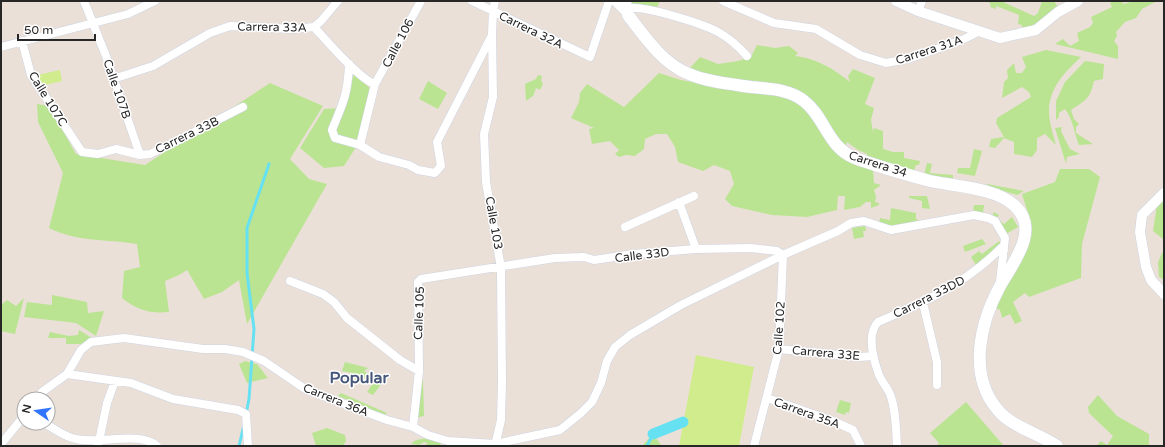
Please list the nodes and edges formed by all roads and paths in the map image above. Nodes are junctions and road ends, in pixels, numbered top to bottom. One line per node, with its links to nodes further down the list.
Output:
1 (84, 1): 16 (street, Calle 107B)
2 (155, 1): 16 (street)
3 (338, 1): 17 (street)
4 (421, 1): 25 (street, Calle 106)
5 (472, 1): 14 (street, Carrera 32A)
6 (495, 1): 14 (street, Calle 103)
7 (609, 1): 14 (street, Carrera 32A)
8 (614, 1): 13 (street)
9 (723, 1): 18 (street, Carrera 31A)
10 (896, 1): 15 (street)
11 (922, 1): 15 (street)
12 (1078, 1): 18 (street)
13 (627, 8): 22 (street); 39 (main road, Carrera 34)
14 (493, 11): 19 (street, Calle 103)
15 (918, 11): 18 (street)
16 (92, 24): 20 (street); 24 (street, Calle 107B)
17 (314, 27): 23 (street, Carrera 33A); 24 (street, Carrera 33A)
18 (980, 31)
19 (492, 34): 27 (street); 37 (street, Calle 103)
20 (22, 40): 21 (street); 28 (street, Calle 107C)
21 (1, 47)
22 (747, 56)
23 (349, 64): 25 (street, Carrera 33A); 27 (street)
24 (113, 79): 29 (street, Calle 107B)
25 (374, 84): 27 (street, Calle 106)
26 (243, 107): 29 (street, Carrera 33B)
27 (360, 145)
28 (82, 152): 29 (street, Carrera 33B)
29 (140, 155)
30 (1164, 193): 40 (street)
31 (694, 196): 32 (street)
32 (679, 202): 33 (street); 35 (street)
33 (625, 227)
34 (1005, 247): 36 (street, Carrera 34); 39 (street, Carrera 34); 41 (street, Carrera 33DD)
35 (696, 249): 36 (street, Calle 33D); 37 (street, Calle 33D)
36 (782, 255): 42 (street, Calle 102); 53 (street, Carrera 34)
37 (501, 268): 44 (street, Calle 105); 57 (street, Calle 103)
38 (290, 281): 44 (street)
39 (999, 287): 63 (main road, Carrera 34)
40 (1164, 294)
41 (923, 303): 43 (street, Carrera 33DD); 47 (street)
42 (779, 349): 43 (street, Carrera 33E); 49 (street, Calle 102)
43 (874, 356): 62 (street)
44 (418, 371): 51 (street, Calle 105)
45 (67, 374): 46 (street); 48 (street); 51 (street, Carrera 36A)
46 (115, 381): 56 (street); 59 (street)
47 (937, 385)
48 (43, 391)
49 (767, 398): 60 (street, Calle 102); 61 (street, Carrera 35A)
50 (16, 426): 55 (street)
51 (413, 427): 54 (street, Carrera 36A)
52 (56, 429): 56 (street)
53 (560, 430): 57 (street, Carrera 36A)
54 (447, 443): 57 (street, Carrera 36A)
55 (1, 444)
56 (98, 444): 58 (street)
57 (495, 445)
58 (157, 446)
59 (248, 446)
60 (754, 446)
61 (860, 446)
62 (897, 446)
63 (1057, 446)

